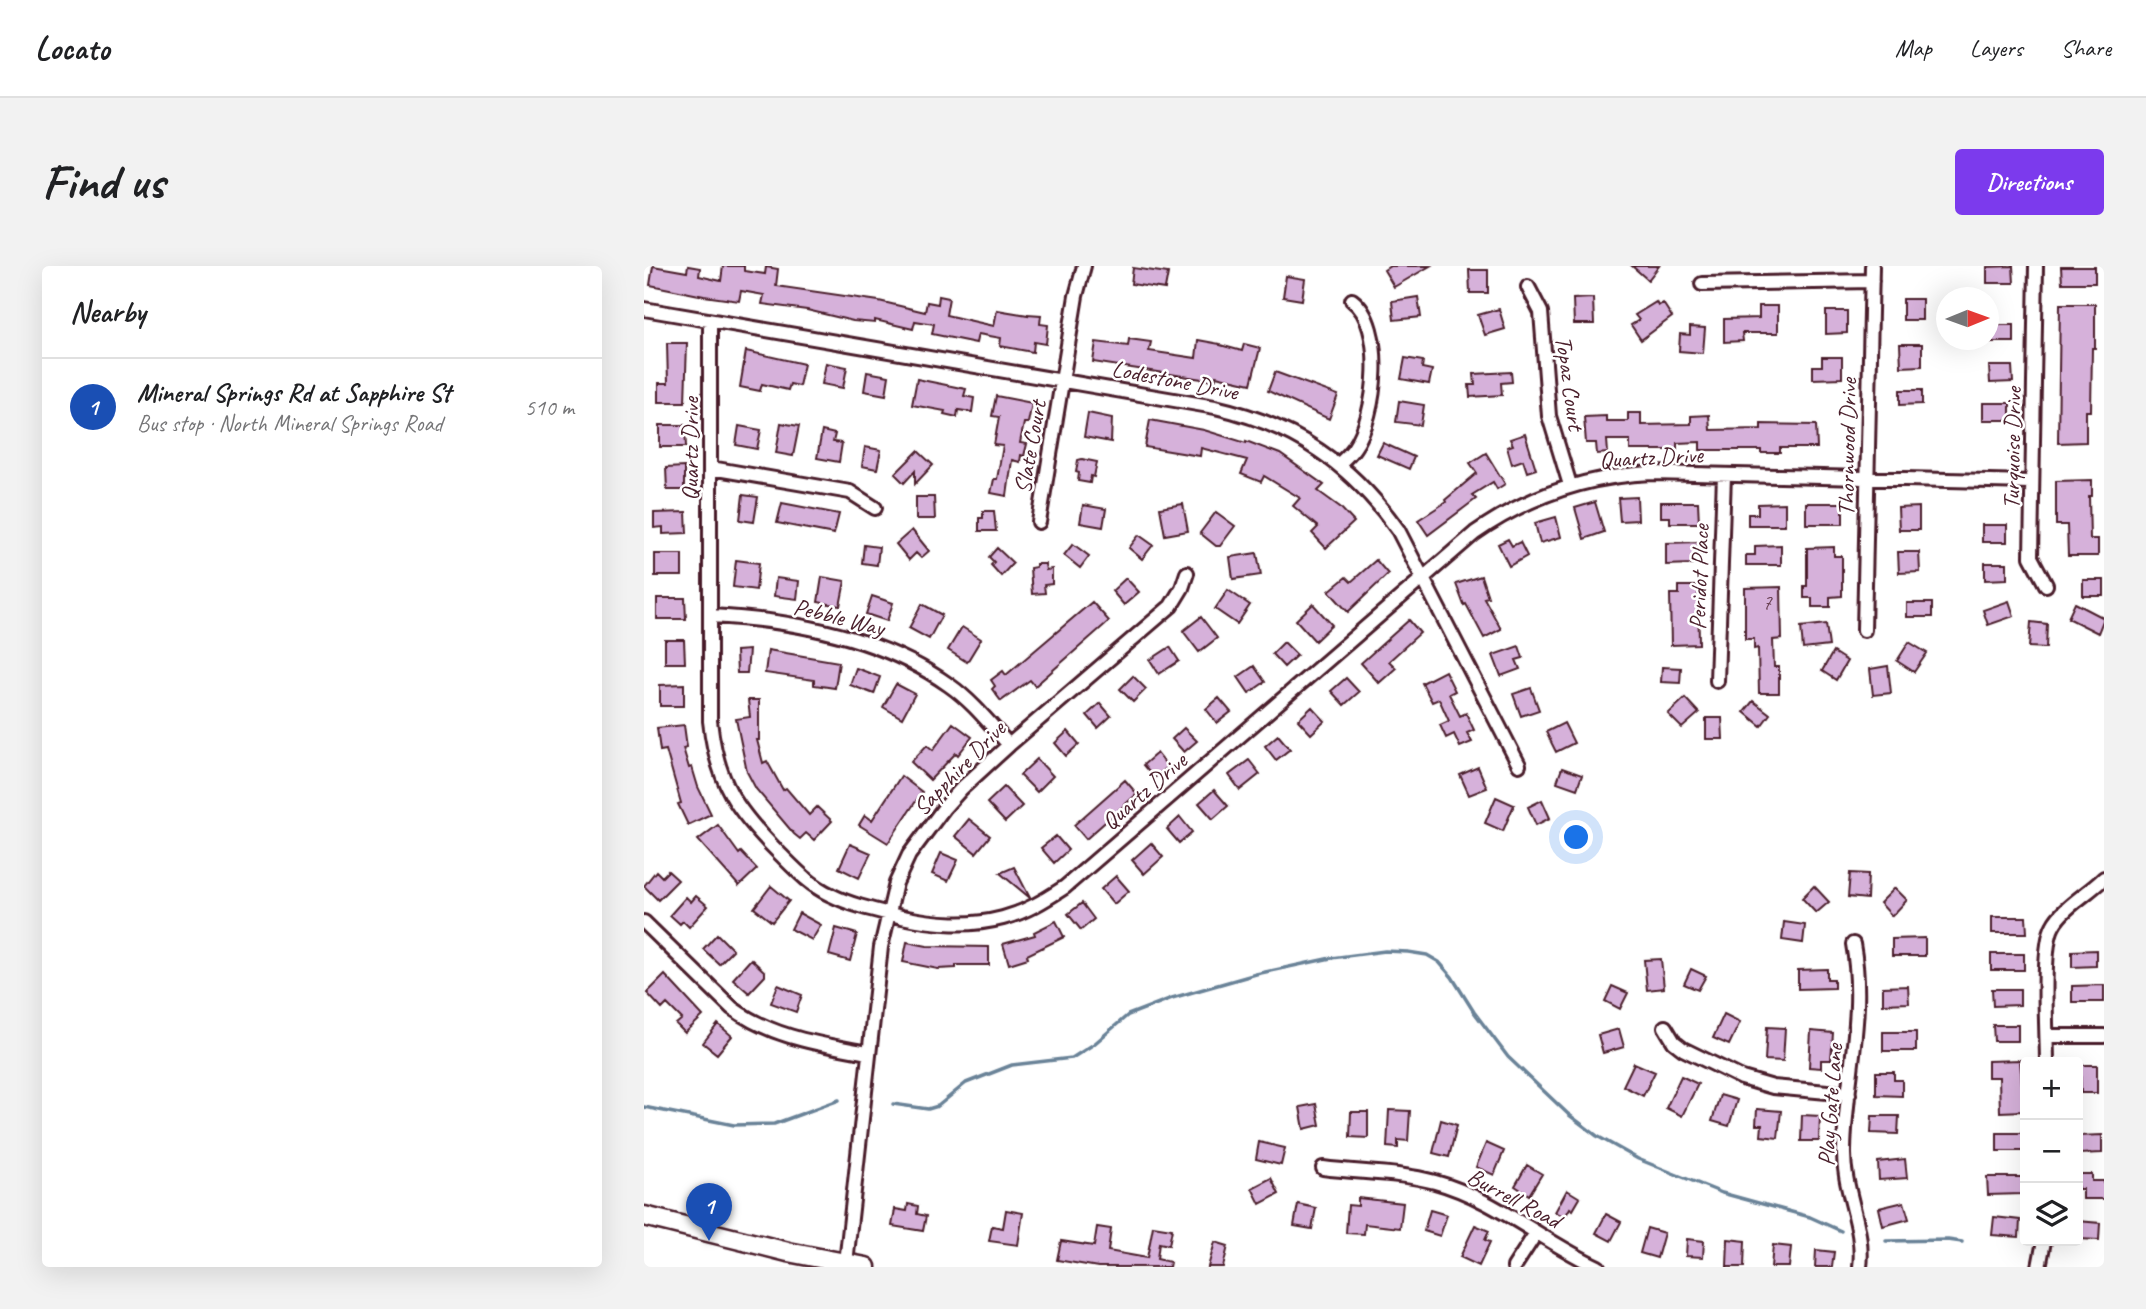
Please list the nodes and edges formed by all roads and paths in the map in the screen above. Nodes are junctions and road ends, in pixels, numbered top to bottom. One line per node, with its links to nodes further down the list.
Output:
1 (1084, 266): 10 (street, Slate Court)
2 (1872, 266): 4 (street, Thornwood Drive)
3 (2036, 266): 15 (street, Turquoise Drive)
4 (1871, 281): 5 (street); 14 (street, Thornwood Drive)
5 (1702, 284)
6 (1528, 287): 16 (street, Topaz Court)
7 (1352, 300): 11 (street)
8 (644, 309): 9 (street, Lodestone Drive)
9 (710, 321): 10 (street, Lodestone Drive); 12 (street, Quartz Drive)
10 (1062, 380): 11 (street, Lodestone Drive); 18 (street, Slate Court)
11 (1339, 464): 20 (street, Lodestone Drive)
12 (711, 468): 17 (street); 22 (street, Quartz Drive)
13 (1724, 475): 14 (street, Quartz Drive); 16 (street, Quartz Drive); 24 (street, Peridot Place)
14 (1867, 479): 15 (street, Quartz Drive); 23 (street, Thornwood Drive)
15 (2031, 482): 21 (street, Turquoise Drive)
16 (1570, 485): 20 (street, Quartz Drive)
17 (876, 508)
18 (1039, 522)
19 (1187, 573): 25 (street, Sapphire Drive)
20 (1422, 578): 26 (street, Lodestone Drive); 28 (street, Quartz Drive)
21 (2046, 584)
22 (711, 616): 25 (street, Pebble Way); 28 (street, Quartz Drive)
23 (1864, 630)
24 (1717, 681)
25 (1009, 745): 28 (street, Sapphire Drive)
26 (1519, 765)
27 (2104, 878): 33 (street)
28 (888, 913): 34 (street, Sapphire Drive)
29 (644, 922): 34 (street)
30 (1853, 944): 36 (street, Play Gate Lane)
31 (1665, 1027): 36 (street)
32 (2104, 1036): 33 (street)
33 (2048, 1037): 35 (street)
34 (868, 1053): 41 (street, Sapphire Drive)
35 (2047, 1057)
36 (1849, 1094): 45 (street, Play Gate Lane)
37 (1323, 1168): 39 (street, Burrell Road)
38 (644, 1216): 41 (street)
39 (1536, 1233): 43 (street); 44 (street, Burrell Road)
40 (2042, 1246): 46 (street)
41 (846, 1262): 42 (street)
42 (866, 1267)
43 (1514, 1267)
44 (1598, 1267)
45 (1860, 1267)
46 (2039, 1267)

